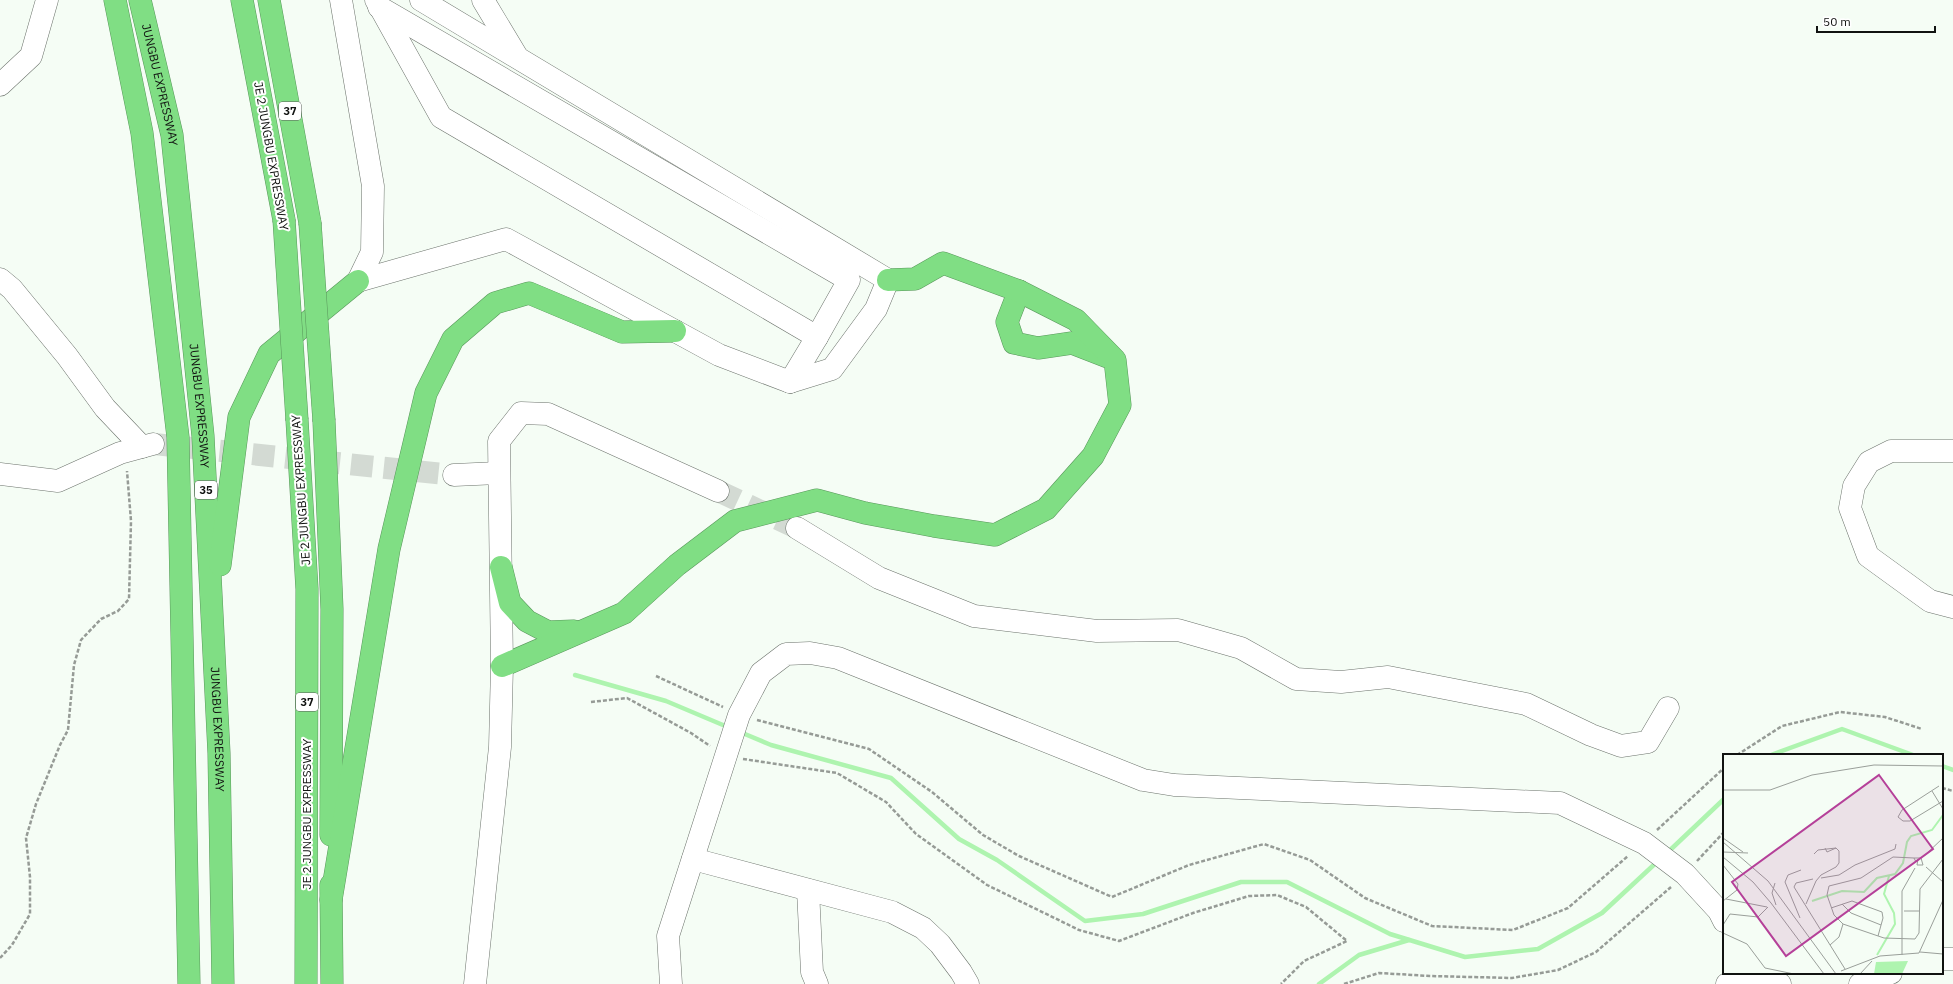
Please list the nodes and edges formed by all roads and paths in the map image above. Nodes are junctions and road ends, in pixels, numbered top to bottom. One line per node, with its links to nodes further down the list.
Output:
1 (47, 0): 11 (street)
2 (115, 0): 53 (highway, JUNGBU EXPRESSWAY / 35)
3 (140, 0): 29 (highway, JUNGBU EXPRESSWAY / 35)
4 (242, 0): 55 (highway, JE 2 JUNGBU EXPRESSWAY / 37, bridge)
5 (269, 0): 47 (highway, JE 2 JUNGBU EXPRESSWAY / 37, bridge)
6 (341, 0): 14 (street)
7 (421, 0): 10 (street)
8 (483, 0): 10 (street)
9 (378, 3): 17 (street); 17 (street)
10 (516, 56): 13 (street)
11 (0, 85)
12 (0, 279): 21 (street)
13 (888, 280): 15 (highway); 19 (street)
14 (358, 281): 16 (street); 29 (highway)
15 (1019, 291): 18 (highway); 18 (highway)
16 (675, 331): 19 (street); 47 (highway)
17 (817, 337): 19 (street)
18 (1115, 360): 30 (highway)
19 (790, 382)
20 (1953, 451): 28 (street)
21 (120, 453): 23 (street); 49 (path)
22 (498, 473): 24 (street); 25 (street); 27 (street)
23 (0, 474)
24 (454, 475)
25 (718, 491)
26 (797, 528): 34 (street)
27 (501, 567): 30 (highway); 31 (street)
28 (1953, 607)
29 (213, 622): 54 (highway, JUNGBU EXPRESSWAY / 35)
30 (583, 630): 31 (highway)
31 (502, 666): 57 (street)
32 (656, 676): 35 (path)
33 (591, 702): 38 (path)
34 (1668, 708)
35 (739, 715): 38 (street); 43 (street); 43 (path)
36 (1922, 729): 37 (path)
37 (1739, 754)
38 (726, 756): 44 (street); 61 (path)
39 (1723, 769): 43 (path)
40 (1943, 788): 41 (path)
41 (1953, 792)
42 (1723, 833): 45 (path)
43 (1644, 843): 45 (street)
44 (693, 859): 46 (street); 58 (street)
45 (1685, 874): 48 (street); 62 (path)
46 (808, 890): 59 (street); 60 (street)
47 (331, 900): 56 (highway, JE 2 JUNGBU EXPRESSWAY / 37)
48 (1723, 920)
49 (0, 958)
50 (1729, 974): 63 (street)
51 (1888, 974): 64 (street)
52 (1769, 978): 63 (street)
53 (189, 984)
54 (223, 984)
55 (306, 984)
56 (332, 984)
57 (474, 984)
58 (671, 984)
59 (817, 984)
60 (968, 984)
61 (1281, 984)
62 (1344, 984)
63 (1726, 984)
64 (1860, 984)

